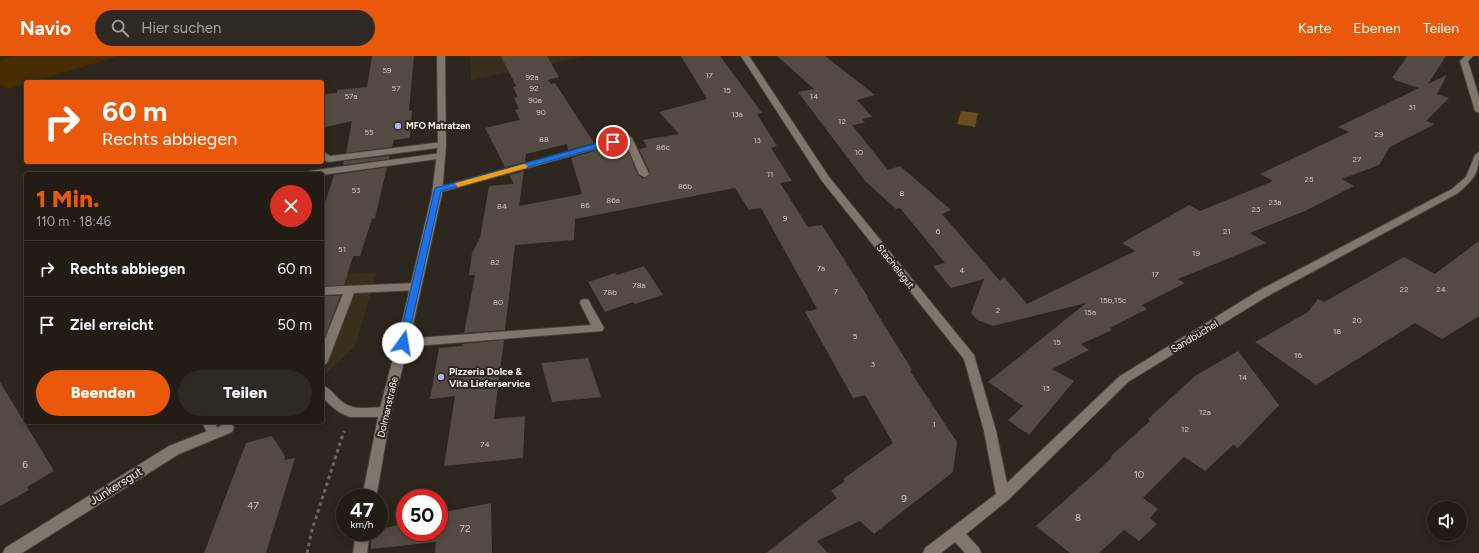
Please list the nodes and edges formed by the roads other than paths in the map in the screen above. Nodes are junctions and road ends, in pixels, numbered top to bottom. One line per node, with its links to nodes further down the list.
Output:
1 (442, 56): 5 (street, Dolmanstraße)
2 (745, 56): 22 (street, Stachelsgut)
3 (1469, 56): 4 (street)
4 (1479, 111)
5 (442, 150): 7 (street); 8 (street); 10 (street, Dolmanstraße)
6 (1479, 155): 22 (street, Sandbüchel)
7 (324, 156)
8 (320, 172)
9 (644, 174): 10 (street)
10 (438, 190): 11 (street, Dolmanstraße)
11 (416, 287): 12 (street); 15 (street, Dolmanstraße)
12 (350, 289): 13 (street); 16 (street)
13 (324, 291)
14 (585, 303): 15 (street)
15 (403, 343): 18 (street, Dolmanstraße)
16 (324, 356)
17 (324, 392): 18 (street)
18 (384, 412): 21 (street, Dolmanstraße)
19 (211, 428): 20 (street, Junkersgut); 25 (street, Junkersgut)
20 (228, 428)
21 (371, 489)
22 (1003, 496): 23 (street, Sandbüchel)
23 (955, 532): 27 (street, Sandbüchel); 28 (street)
24 (362, 541): 26 (street)
25 (10, 553)
26 (360, 553)
27 (930, 553)
28 (974, 553)

